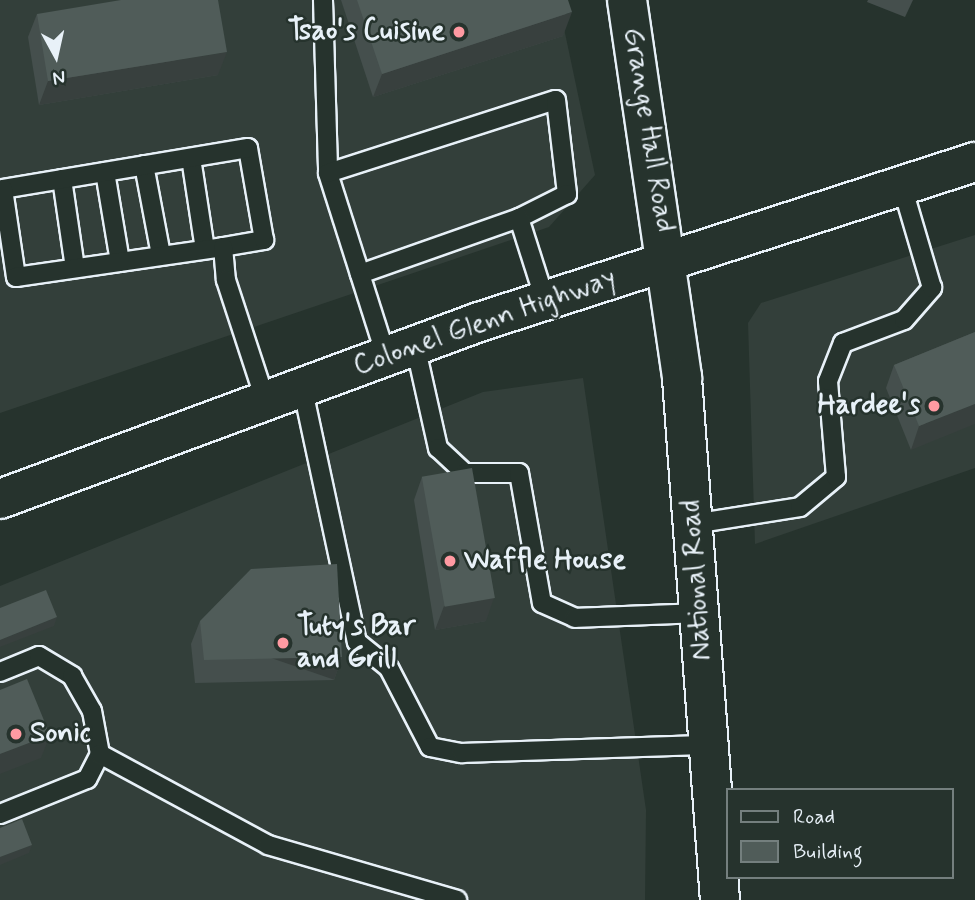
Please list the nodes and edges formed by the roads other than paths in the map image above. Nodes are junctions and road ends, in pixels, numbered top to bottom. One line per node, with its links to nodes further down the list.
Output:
1 (323, 0): 7 (lane)
2 (627, 0): 15 (main road, Grange Hall Road)
3 (191, 158): 5 (lane); 12 (lane); 13 (lane)
4 (975, 162): 9 (main road, Colonel Glenn Highway)
5 (144, 166): 6 (lane); 14 (lane)
6 (105, 172): 8 (lane); 16 (lane)
7 (328, 173): 11 (lane); 18 (lane)
8 (62, 179): 10 (lane); 17 (lane)
9 (902, 186): 15 (main road, Colonel Glenn Highway); 25 (lane)
10 (1, 189): 19 (lane)
11 (519, 218): 18 (lane); 20 (lane)
12 (223, 247): 13 (lane); 23 (lane)
13 (205, 249): 14 (lane)
14 (161, 255): 16 (lane)
15 (668, 261): 20 (main road, Colonel Glenn Highway); 25 (main road, National Road)
16 (120, 262): 17 (lane)
17 (75, 268): 19 (lane)
18 (360, 274): 21 (lane)
19 (8, 278)
20 (545, 300): 21 (main road, Colonel Glenn Highway)
21 (400, 350): 22 (main road, Colonel Glenn Highway); 26 (lane)
22 (302, 387): 23 (main road, Colonel Glenn Highway); 28 (lane)
23 (265, 400): 24 (main road, Colonel Glenn Highway)
24 (1, 495)
25 (693, 524): 26 (main road, National Road)
26 (699, 613): 28 (main road, National Road)
27 (0, 672): 29 (lane)
28 (709, 745): 31 (main road, National Road)
29 (100, 754): 30 (lane); 32 (lane)
30 (0, 814)
31 (713, 899)
32 (457, 900)

